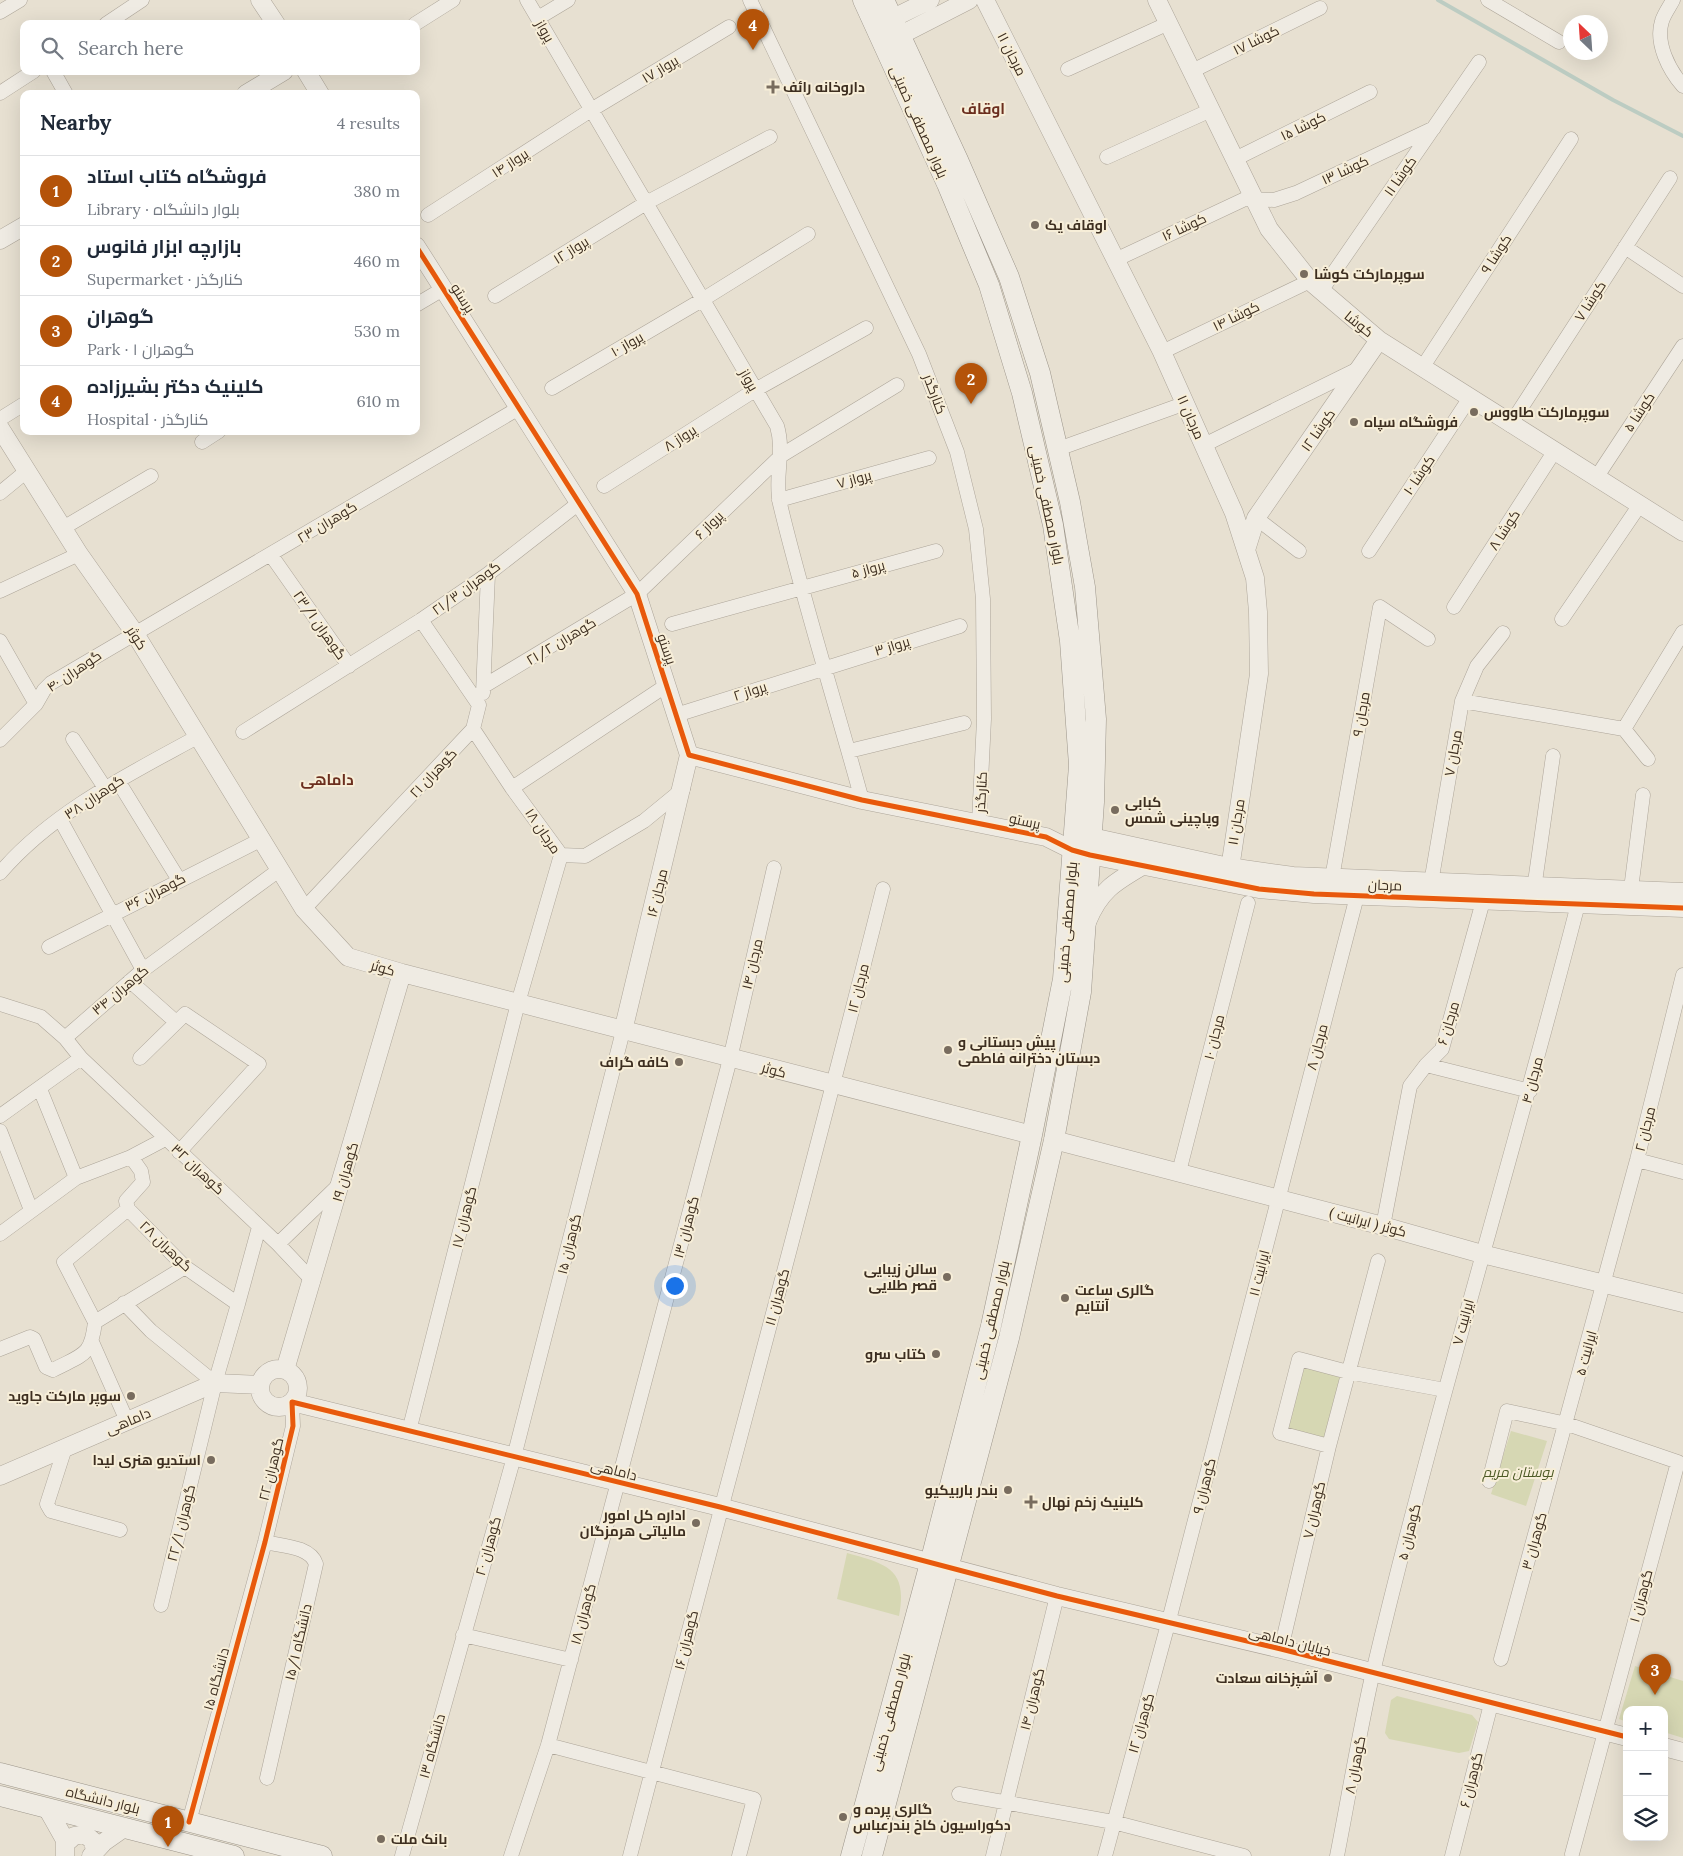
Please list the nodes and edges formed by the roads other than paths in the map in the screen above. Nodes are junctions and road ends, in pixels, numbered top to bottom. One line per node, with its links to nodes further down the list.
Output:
1 (20, 0): 17 (street)
2 (142, 0): 19 (street)
3 (260, 0): 20 (street)
4 (453, 0): 21 (street)
5 (527, 0): 18 (street, پرواز)
6 (568, 0): 18 (street)
7 (750, 0): 142 (street, کنارگذر)
8 (863, 0): 24 (main road, بلوار مصطفی خمینی)
9 (884, 0): 24 (main road, بلوار مصطفی خمینی)
10 (930, 0): 24 (street)
11 (969, 0): 24 (street)
12 (985, 0): 55 (street, مرجان ۱۱)
13 (1158, 0): 22 (street, کوشا)
14 (1488, 0): 25 (street)
15 (1673, 0): 33 (street)
16 (1320, 8): 28 (street, کوشا ۱۷)
17 (0, 12)
18 (538, 18): 39 (street, پرواز)
19 (112, 20)
20 (273, 20)
21 (420, 21)
22 (1169, 23): 27 (street); 28 (street, کوشا)
23 (729, 27): 39 (street, پرواز ۱۷)
24 (888, 31): 81 (main road, بلوار مصطفی خمینی); 144 (main road, بلوار مصطفی خمینی)
25 (1559, 42)
26 (1479, 62): 41 (street, کوشا ۱۱)
27 (1068, 69)
28 (1192, 72): 40 (street, کوشا)
29 (28, 75): 38 (street)
30 (55, 75): 34 (street)
31 (277, 75): 35 (street)
32 (308, 75): 36 (street)
33 (1683, 86)
34 (64, 90)
35 (253, 90)
36 (318, 90)
37 (1370, 92): 45 (street, کوشا ۱۵)
38 (0, 93)
39 (592, 110): 48 (street, پرواز); 49 (street, پرواز ۱۴)
40 (1211, 110): 44 (street); 45 (street, کوشا)
41 (1434, 128): 47 (street, کوشا ۱۳); 56 (street, کوشا ۱۱)
42 (770, 137): 48 (street, پرواز ۱۲)
43 (1571, 139): 67 (street, کوشا ۹)
44 (1106, 157)
45 (1235, 159): 47 (street, کوشا)
46 (1670, 178): 53 (street, کوشا ۷)
47 (1254, 198): 55 (street, کوشا ۱۶); 56 (street, کوشا)
48 (646, 203): 59 (street, پرواز ۱۲); 60 (street, پرواز)
49 (428, 215)
50 (20, 228): 52 (street)
51 (808, 234): 60 (street, پرواز ۱۰)
52 (0, 240)
53 (1626, 247): 57 (street); 76 (street, کوشا ۷)
54 (420, 252): 58 (street, پرستو)
55 (1115, 260): 65 (street, مرجان ۱۱)
56 (1315, 286): 63 (street, کوشا); 65 (street, کوشا ۱۴)
57 (1683, 286)
58 (443, 289): 61 (street); 74 (street, پرستو)
59 (495, 296)
60 (702, 300): 69 (street, پرواز ۱۰); 70 (street, پرواز)
61 (420, 303)
62 (866, 328): 70 (street, پرواز ۸)
63 (1379, 340): 66 (street, کوشا ۱۲); 67 (street, کوشا)
64 (1683, 346): 87 (street, کوشا ۵)
65 (1162, 352): 72 (street, مرجان ۱۱)
66 (1361, 368): 80 (street); 93 (street, کوشا ۱۲)
67 (1422, 368): 71 (street, کوشا)
68 (898, 385): 83 (street, پرواز ۶)
69 (552, 388)
70 (755, 390): 83 (street, پرواز); 88 (street, پرواز ۸)
71 (1469, 399): 76 (street, کوشا); 99 (street, کوشا ۱۰)
72 (1186, 403): 80 (street, مرجان ۱۱); 81 (street)
73 (20, 406): 75 (street)
74 (519, 408): 91 (street, پرستو); 101 (street, گوهران ۲۳)
75 (0, 419)
76 (1510, 425): 82 (street, کوشا)
77 (0, 428): 85 (street, کوثر)
78 (213, 435): 79 (street)
79 (202, 442)
80 (1204, 445): 97 (street, مرجان ۱۱)
81 (1058, 448): 144 (main road, بلوار مصطفی خمینی)
82 (1554, 452): 87 (street, کوشا); 106 (street, کوشا ۸)
83 (782, 455): 90 (street, پرواز); 105 (street, پرواز ۶)
84 (929, 458): 90 (street, پرواز ۷)
85 (28, 470): 89 (street); 94 (street, کوثر)
86 (151, 476): 94 (street)
87 (1596, 478): 92 (street, کوشا)
88 (604, 486)
89 (0, 492)
90 (779, 500): 103 (street, پرواز)
91 (579, 504): 102 (street, گوهران ۲۱/۳); 105 (street, پرستو)
92 (1639, 506): 95 (street, کوشا); 107 (street)
93 (1256, 518): 97 (street, کوشا ۱۲); 98 (street)
94 (63, 528): 100 (street, کوثر)
95 (1683, 532)
96 (936, 550): 103 (street, پرواز ۵)
97 (1246, 550): 150 (street, مرجان ۱۱)
98 (1299, 551)
99 (1369, 551)
100 (79, 554): 104 (street); 111 (street, کوثر)
101 (271, 555): 111 (street, گوهران ۲۳); 116 (street, گوهران ۲۳/۱)
102 (488, 574): 108 (street, گوهران ۲۱/۳); 119 (street, گوهران ۲۱)
103 (800, 588): 109 (street, پرواز ۵); 117 (street, پرواز)
104 (0, 591)
105 (636, 594): 118 (street, پرستو); 119 (street, گوهران ۲۱/۲)
106 (1454, 607)
107 (1562, 619)
108 (421, 620): 116 (street, گوهران ۲۱/۳); 122 (street)
109 (672, 624)
110 (960, 626): 117 (street, پرواز ۳)
111 (134, 632): 121 (street, گوهران ۴۰); 128 (street, کوثر)
112 (1683, 632): 126 (street)
113 (1503, 633): 120 (street, مرجان ۷)
114 (1428, 639): 151 (street, مرجان ۹)
115 (0, 641): 121 (street)
116 (349, 666): 127 (street, گوهران ۲۳/۱)
117 (824, 667): 123 (street, پرواز ۲); 131 (street, پرواز)
118 (667, 685): 123 (street, پرستو); 137 (street)
119 (484, 686): 122 (street, گوهران ۲۱)
120 (1462, 701): 126 (street); 153 (street, مرجان ۷)
121 (36, 704): 130 (street, گوهران ۴۰)
122 (479, 705): 125 (street, گوهران ۲۱)
123 (676, 715): 132 (street, پرستو)
124 (964, 723): 131 (street)
125 (473, 729): 137 (street, مرجان ۱۸); 164 (street, گوهران ۲۱)
126 (1624, 729): 134 (street)
127 (243, 732)
128 (199, 736): 135 (street, گوهران ۳۸); 143 (street, کوثر)
129 (73, 739): 136 (street)
130 (0, 740)
131 (849, 751): 140 (street, پرواز)
132 (689, 755): 138 (street, مرجان ۱۶); 140 (street, پرستو)
133 (1553, 756): 154 (street)
134 (1648, 759)
135 (118, 781): 136 (street, گوهران ۳۸); 152 (street)
136 (105, 788): 141 (street, گوهران ۳۸)
137 (512, 788): 145 (street, مرجان ۱۸)
138 (683, 789): 145 (street); 175 (street, مرجان ۱۶)
139 (1643, 795): 156 (street)
140 (862, 800): 142 (street, پرستو)
141 (60, 819): 149 (street, گوهران ۳۸); 165 (street)
142 (980, 823): 144 (street, پرستو)
143 (262, 839): 148 (street, کوثر); 152 (street, گوهران ۳۶)
144 (1082, 844): 146 (street, مرجان); 150 (street, مرجان); 166 (main road, بلوار مصطفی خمینی); 186 (main road, بلوار مصطفی خمینی)
145 (562, 855): 172 (street, مرجان ۱۸)
146 (1144, 866): 150 (street, مرجان); 166 (street)
147 (774, 868): 179 (street, مرجان ۱۴)
148 (279, 870): 164 (street, کوثر); 168 (street, گوهران ۳۴)
149 (0, 873)
150 (1228, 875): 151 (street, مرجان); 158 (street, مرجان)
151 (1332, 878): 153 (street, مرجان)
152 (179, 880): 165 (street, گوهران ۳۶)
153 (1431, 883): 154 (street, مرجان)
154 (1534, 884): 156 (street, مرجان); 161 (street)
155 (883, 889): 181 (street, مرجان ۱۲)
156 (1631, 889): 157 (street, مرجان)
157 (1683, 892)
158 (1357, 896): 159 (street, مرجان); 196 (street, مرجان ۸)
159 (1483, 901): 161 (street, مرجان); 180 (street, مرجان ۶)
160 (1248, 903): 192 (street, مرجان ۱۰)
161 (1533, 903): 162 (street, مرجان)
162 (1578, 904): 163 (street, مرجان); 183 (street, مرجان ۴)
163 (1683, 908)
164 (304, 909): 169 (street, کوثر)
165 (112, 914): 167 (street, گوهران ۳۶); 168 (street)
166 (1086, 925): 188 (main road, بلوار مصطفی خمینی)
167 (49, 947)
168 (143, 970): 171 (street, گوهران ۳۴)
169 (402, 974): 172 (street, کوثر); 195 (street, گوهران ۱۹)
170 (1683, 975): 191 (street, مرجان ۲)
171 (130, 981): 174 (street); 176 (street, گوهران ۳۴)
172 (518, 1003): 175 (street, کوثر); 223 (street, گوهران ۱۷)
173 (0, 1004): 176 (street)
174 (176, 1022): 178 (street); 189 (street)
175 (624, 1031): 179 (street, کوثر); 226 (street, گوهران ۱۵)
176 (64, 1038): 177 (street)
177 (81, 1058): 182 (street); 187 (street, گوهران ۳۲)
178 (140, 1058)
179 (730, 1059): 181 (street, کوثر); 229 (street, گوهران ۱۳)
180 (1426, 1065): 183 (street); 199 (street, مرجان ۶)
181 (834, 1086): 186 (street, کوثر); 230 (street, گوهران ۱۱)
182 (40, 1088): 184 (street); 194 (street)
183 (1530, 1091): 203 (street, مرجان ۴)
184 (0, 1116)
185 (0, 1131): 198 (street)
186 (1032, 1136): 233 (main road, بلوار مصطفی خمینی)
187 (164, 1139): 189 (street, گوهران ۳۲); 190 (street)
188 (1054, 1140): 192 (street, کوثر ( ایرانیت )); 233 (main road, بلوار مصطفی خمینی)
189 (179, 1152): 200 (street, گوهران ۳۲)
190 (131, 1157): 194 (street); 197 (street, گوهران ۲۸)
191 (1637, 1160): 193 (street); 207 (street, مرجان ۲)
192 (1179, 1172): 196 (street, کوثر ( ایرانیت ))
193 (1683, 1172)
194 (76, 1178): 198 (street)
195 (342, 1182): 202 (street); 206 (street, گوهران ۱۹)
196 (1278, 1198): 199 (street, کوثر ( ایرانیت )); 213 (street, ایرانیت ۱۱)
197 (128, 1209): 205 (street, گوهران ۲۸); 211 (street)
198 (31, 1210): 201 (street)
199 (1383, 1226): 203 (street, کوثر ( ایرانیت ))
200 (259, 1227): 202 (street, گوهران ۳۲); 210 (street)
201 (0, 1234)
202 (278, 1244): 206 (street, گوهران ۳۲)
203 (1482, 1254): 207 (street, کوثر ( ایرانیت )); 219 (street, ایرانیت ۷)
204 (1378, 1261): 216 (street, گوهران ۷)
205 (185, 1267): 208 (street); 210 (street, گوهران ۲۸)
206 (313, 1281): 215 (street, گوهران ۱۹)
207 (1605, 1283): 209 (street, کوثر ( ایرانیت )); 222 (street, ایرانیت ۵)
208 (124, 1303): 211 (street); 217 (street)
209 (1683, 1303)
210 (238, 1304): 217 (street)
211 (95, 1322): 212 (street)
212 (92, 1342): 214 (street); 221 (street)
213 (1240, 1347): 236 (street, گوهران ۹)
214 (0, 1349)
215 (285, 1370): 218 (street); 220 (street)
216 (1348, 1372): 219 (street); 224 (street, گوهران ۷); 224 (street)
217 (215, 1383): 218 (street, داماهی); 221 (street, داماهی); 235 (street, گوهران ۲۲/۱)
218 (260, 1385): 220 (street)
219 (1445, 1390): 241 (street, گوهران ۵)
220 (292, 1402): 223 (street, داماهی); 232 (street, گوهران ۲۲)
221 (127, 1421): 225 (street, داماهی)
222 (1566, 1424): 228 (street); 239 (street, گوهران ۳); 243 (street, گوهران ۱)
223 (409, 1431): 226 (street, داماهی)
224 (1329, 1446): 238 (street, گوهران ۷)
225 (65, 1448): 227 (street, داماهی); 231 (street)
226 (514, 1457): 229 (street, داماهی); 237 (street, گوهران ۲۰)
227 (0, 1476)
228 (1489, 1481)
229 (618, 1482): 230 (street, داماهی); 240 (street, گوهران ۱۸)
230 (720, 1507): 233 (street, داماهی); 248 (street, گوهران ۱۶)
231 (120, 1530)
232 (265, 1542): 250 (street, دانشگاه ۱۵/۱); 255 (street, دانشگاه ۱۵)
233 (939, 1565): 234 (street, خیابان داماهی); 269 (main road, بلوار مصطفی خمینی); 270 (main road, بلوار مصطفی خمینی)
234 (1057, 1596): 236 (street, خیابان داماهی); 253 (street, گوهران ۱۴)
235 (161, 1605)
236 (1168, 1624): 238 (street, خیابان داماهی); 256 (street, گوهران ۱۲)
237 (463, 1635): 240 (street); 265 (street, دانشگاه ۱۳)
238 (1281, 1649): 241 (street, خیابان داماهی)
239 (1501, 1659)
240 (571, 1660): 245 (street, گوهران ۱۸)
241 (1373, 1673): 242 (street, خیابان داماهی); 273 (street, گوهران ۸)
242 (1491, 1704): 243 (street, خیابان داماهی); 274 (street, گوهران ۶)
243 (1606, 1732): 244 (street, خیابان داماهی); 261 (street, گوهران ۱)
244 (1623, 1736)
245 (548, 1745): 248 (street); 266 (street, گوهران ۱۸)
246 (1668, 1748): 247 (street)
247 (1683, 1752)
248 (651, 1773): 267 (street, گوهران ۱۶); 268 (street)
249 (0, 1774): 255 (main road, بلوار دانشگاه)
250 (267, 1778)
251 (960, 1794): 253 (street)
252 (0, 1796): 254 (main road, بلوار دانشگاه)
253 (1007, 1802): 256 (street); 271 (street, گوهران ۱۴)
254 (47, 1808): 257 (main road, بلوار دانشگاه); 258 (street)
255 (189, 1822): 264 (main road, بلوار دانشگاه)
256 (1113, 1822): 262 (street); 272 (street, گوهران ۱۲)
257 (124, 1828): 259 (main road, بلوار دانشگاه); 260 (street)
258 (66, 1850): 260 (street)
259 (189, 1850): 263 (main road, بلوار دانشگاه)
260 (93, 1854)
261 (1572, 1854)
262 (1235, 1855)
263 (234, 1856)
264 (322, 1856)
265 (402, 1856)
266 (511, 1856)
267 (630, 1856)
268 (739, 1856)
269 (851, 1856)
270 (872, 1856)
271 (993, 1856)
272 (1105, 1856)
273 (1337, 1856)
274 (1452, 1856)

